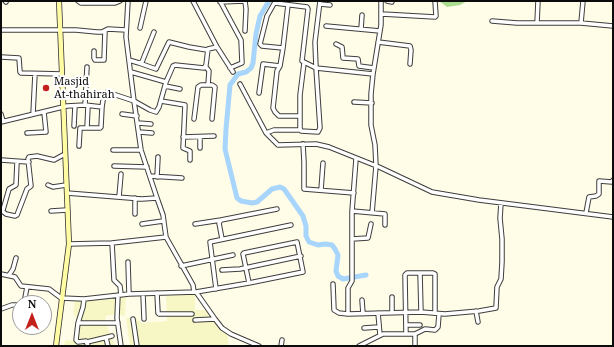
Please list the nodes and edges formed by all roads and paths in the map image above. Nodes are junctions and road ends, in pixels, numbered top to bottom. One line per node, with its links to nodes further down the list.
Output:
1 (59, 1): 29 (main road)
2 (78, 1): 3 (street)
3 (120, 1)
4 (128, 1): 30 (street)
5 (146, 1): 27 (street)
6 (193, 1): 38 (street)
7 (220, 1): 8 (street); 38 (street)
8 (245, 1): 33 (street)
9 (381, 1): 20 (street)
10 (387, 1): 15 (street)
11 (435, 1): 20 (street)
12 (538, 1): 23 (street)
13 (583, 1): 24 (street)
14 (275, 2): 18 (street); 39 (street)
15 (392, 2)
16 (295, 3): 18 (street); 45 (street)
17 (320, 3): 19 (street); 50 (street)
18 (288, 5): 39 (street)
19 (330, 5)
20 (382, 14): 34 (street)
21 (362, 15): 31 (street)
22 (492, 21): 23 (street)
23 (537, 22): 24 (street)
24 (581, 24): 26 (street)
25 (326, 26): 31 (street)
26 (613, 26)
27 (140, 28)
28 (1, 30): 29 (street)
29 (60, 30): 32 (street); 54 (main road)
30 (126, 30): 32 (street); 43 (street)
31 (361, 30): 34 (street)
32 (105, 31): 41 (street)
33 (245, 31)
34 (380, 31): 36 (street)
35 (154, 32): 44 (street)
36 (378, 42): 46 (street); 51 (street)
37 (336, 44): 51 (street)
38 (217, 47): 40 (street)
39 (283, 48): 47 (street)
40 (207, 50): 44 (street); 49 (street)
41 (94, 51)
42 (1, 57): 53 (street)
43 (129, 60): 44 (street); 52 (street)
44 (139, 63)
45 (304, 63): 50 (street); 76 (street)
46 (410, 64)
47 (280, 66): 61 (street); 76 (street)
48 (87, 67): 66 (street)
49 (206, 67): 56 (street); 58 (street)
50 (316, 68): 55 (street); 83 (street)
51 (374, 68): 55 (street)
52 (131, 72): 56 (street); 62 (street)
53 (35, 74): 54 (street); 72 (street)
54 (62, 74): 69 (main road)
55 (373, 74): 65 (street)
56 (166, 82): 59 (street)
57 (240, 84): 87 (street)
58 (208, 85): 75 (street); 77 (street)
59 (165, 86): 60 (street); 63 (street)
60 (180, 89)
61 (259, 93)
62 (134, 101): 63 (street); 68 (street); 74 (street)
63 (161, 101): 90 (street)
64 (354, 102): 65 (street)
65 (372, 103): 105 (street)
66 (86, 105): 67 (street); 68 (street); 82 (street)
67 (75, 106): 69 (street); 81 (street)
68 (102, 107): 82 (street)
69 (63, 108): 70 (street); 96 (main road)
70 (44, 112): 72 (street); 85 (street)
71 (1, 114): 78 (street)
72 (33, 114): 78 (street)
73 (122, 114): 74 (street)
74 (137, 116): 79 (street)
75 (194, 118)
76 (300, 118): 83 (street)
77 (212, 119)
78 (2, 122)
79 (138, 123): 80 (street); 84 (street)
80 (151, 124)
81 (74, 126)
82 (88, 128): 92 (street)
83 (300, 130): 87 (street)
84 (139, 132): 86 (street); 95 (street)
85 (27, 133)
86 (152, 133)
87 (266, 133): 91 (street)
88 (214, 136): 89 (street)
89 (200, 137): 90 (street); 93 (street)
90 (183, 138): 100 (street)
91 (303, 144): 98 (street); 114 (street)
92 (79, 146)
93 (200, 148)
94 (113, 150): 95 (street)
95 (141, 150): 106 (street)
96 (65, 154): 102 (street); 113 (main road)
97 (158, 157): 109 (street)
98 (356, 159): 105 (street); 116 (street)
99 (1, 160): 101 (street)
100 (190, 160)
101 (17, 162): 102 (street); 122 (street)
102 (29, 162): 122 (street)
103 (323, 163): 114 (street)
104 (114, 166): 106 (street)
105 (376, 166): 120 (street); 126 (street)
106 (147, 167): 108 (street)
107 (121, 174): 117 (street)
108 (150, 176): 109 (street); 119 (street)
109 (157, 177): 110 (street)
110 (182, 178)
111 (613, 180): 128 (street)
112 (48, 185): 113 (street)
113 (66, 185): 115 (main road)
114 (321, 190): 116 (street)
115 (67, 193): 117 (street); 123 (main road)
116 (354, 193): 125 (street)
117 (119, 197): 118 (street)
118 (135, 198): 119 (street); 127 (street)
119 (156, 198): 131 (street)
120 (501, 203): 128 (street); 169 (street)
121 (277, 209): 130 (street)
122 (2, 210)
123 (67, 210): 124 (street); 141 (main road)
124 (51, 211)
125 (352, 211): 126 (street); 139 (street)
126 (372, 212): 136 (street)
127 (136, 214)
128 (586, 214): 129 (street)
129 (613, 217)
130 (221, 220): 133 (street); 138 (street)
131 (164, 221): 132 (street); 137 (street)
132 (142, 224)
133 (195, 224)
134 (371, 224): 139 (street)
135 (291, 225): 138 (street)
136 (385, 225)
137 (166, 237): 140 (street); 147 (street)
138 (222, 239): 145 (street)
139 (352, 239): 176 (street)
140 (112, 243): 141 (street); 162 (street)
141 (69, 244): 164 (main road)
142 (233, 255): 145 (street)
143 (301, 256): 148 (street); 148 (street); 153 (street)
144 (16, 258): 152 (street)
145 (213, 258): 147 (street); 156 (street)
146 (128, 262): 159 (street)
147 (182, 266): 157 (street)
148 (246, 268): 149 (street); 153 (street)
149 (222, 270)
150 (420, 273): 171 (street); 172 (street); 174 (street)
151 (1, 274): 152 (street)
152 (9, 275): 155 (street)
153 (249, 283): 156 (street)
154 (333, 284): 176 (street)
155 (26, 287): 161 (street); 164 (street)
156 (216, 289): 157 (street)
157 (195, 292): 158 (street); 180 (street)
158 (157, 293): 160 (street); 175 (street)
159 (129, 294): 160 (street); 162 (street)
160 (143, 294): 179 (street)
161 (25, 295)
162 (119, 295): 165 (street); 184 (street)
163 (392, 297): 170 (street)
164 (61, 298): 165 (street); 196 (main road)
165 (84, 299): 183 (street)
166 (362, 300): 177 (street)
167 (12, 305): 168 (street)
168 (1, 309)
169 (479, 311): 174 (street); 182 (street)
170 (392, 312): 171 (street); 173 (street)
171 (406, 312): 172 (street); 186 (street)
172 (421, 312): 174 (street)
173 (378, 313): 177 (street); 187 (street)
174 (437, 313): 190 (street)
175 (192, 314)
176 (348, 314): 177 (street)
177 (363, 314)
178 (133, 319): 199 (street)
179 (144, 319)
180 (215, 319): 181 (street); 200 (street)
181 (195, 320)
182 (478, 322)
183 (78, 323): 184 (street); 195 (street)
184 (118, 323): 198 (street)
185 (420, 325): 186 (street)
186 (406, 326): 189 (street)
187 (378, 327): 188 (street); 191 (street)
188 (364, 328)
189 (406, 334): 190 (street); 191 (street)
190 (415, 334): 203 (street)
191 (380, 335): 202 (street)
192 (112, 336): 193 (street)
193 (106, 338): 195 (street); 197 (street)
194 (282, 340): 201 (street)
195 (88, 344)
196 (56, 346)
197 (108, 346)
198 (121, 346)
199 (137, 346)
200 (259, 346)
201 (281, 346)
202 (359, 346)
203 (415, 346)

